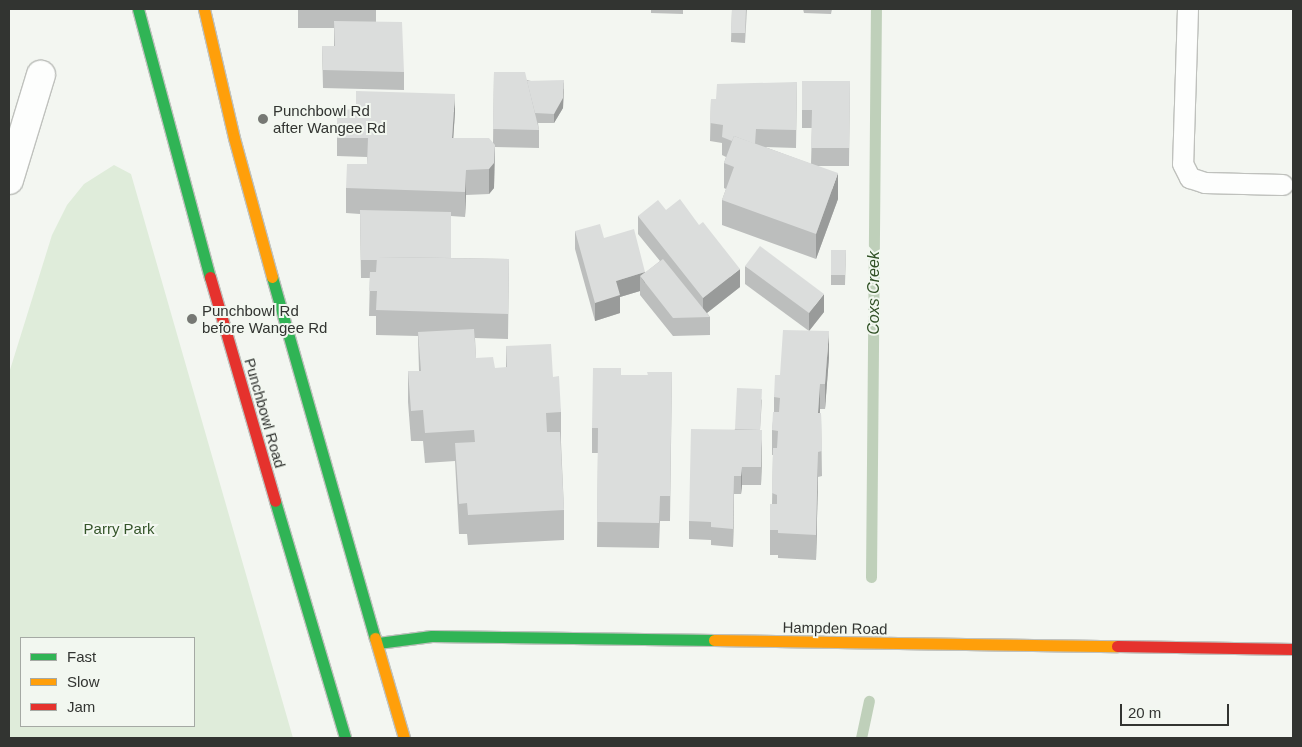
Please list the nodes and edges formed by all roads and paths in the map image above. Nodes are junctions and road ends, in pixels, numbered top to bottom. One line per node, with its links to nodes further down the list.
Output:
1 (138, 9): 9 (main road, Punchbowl Road)
2 (204, 9): 7 (main road)
3 (1188, 9): 6 (lane)
4 (41, 76): 5 (street)
5 (9, 180)
6 (1283, 185)
7 (378, 643): 8 (main road, Hampden Road); 10 (main road)
8 (1293, 649)
9 (345, 738)
10 (404, 738)

